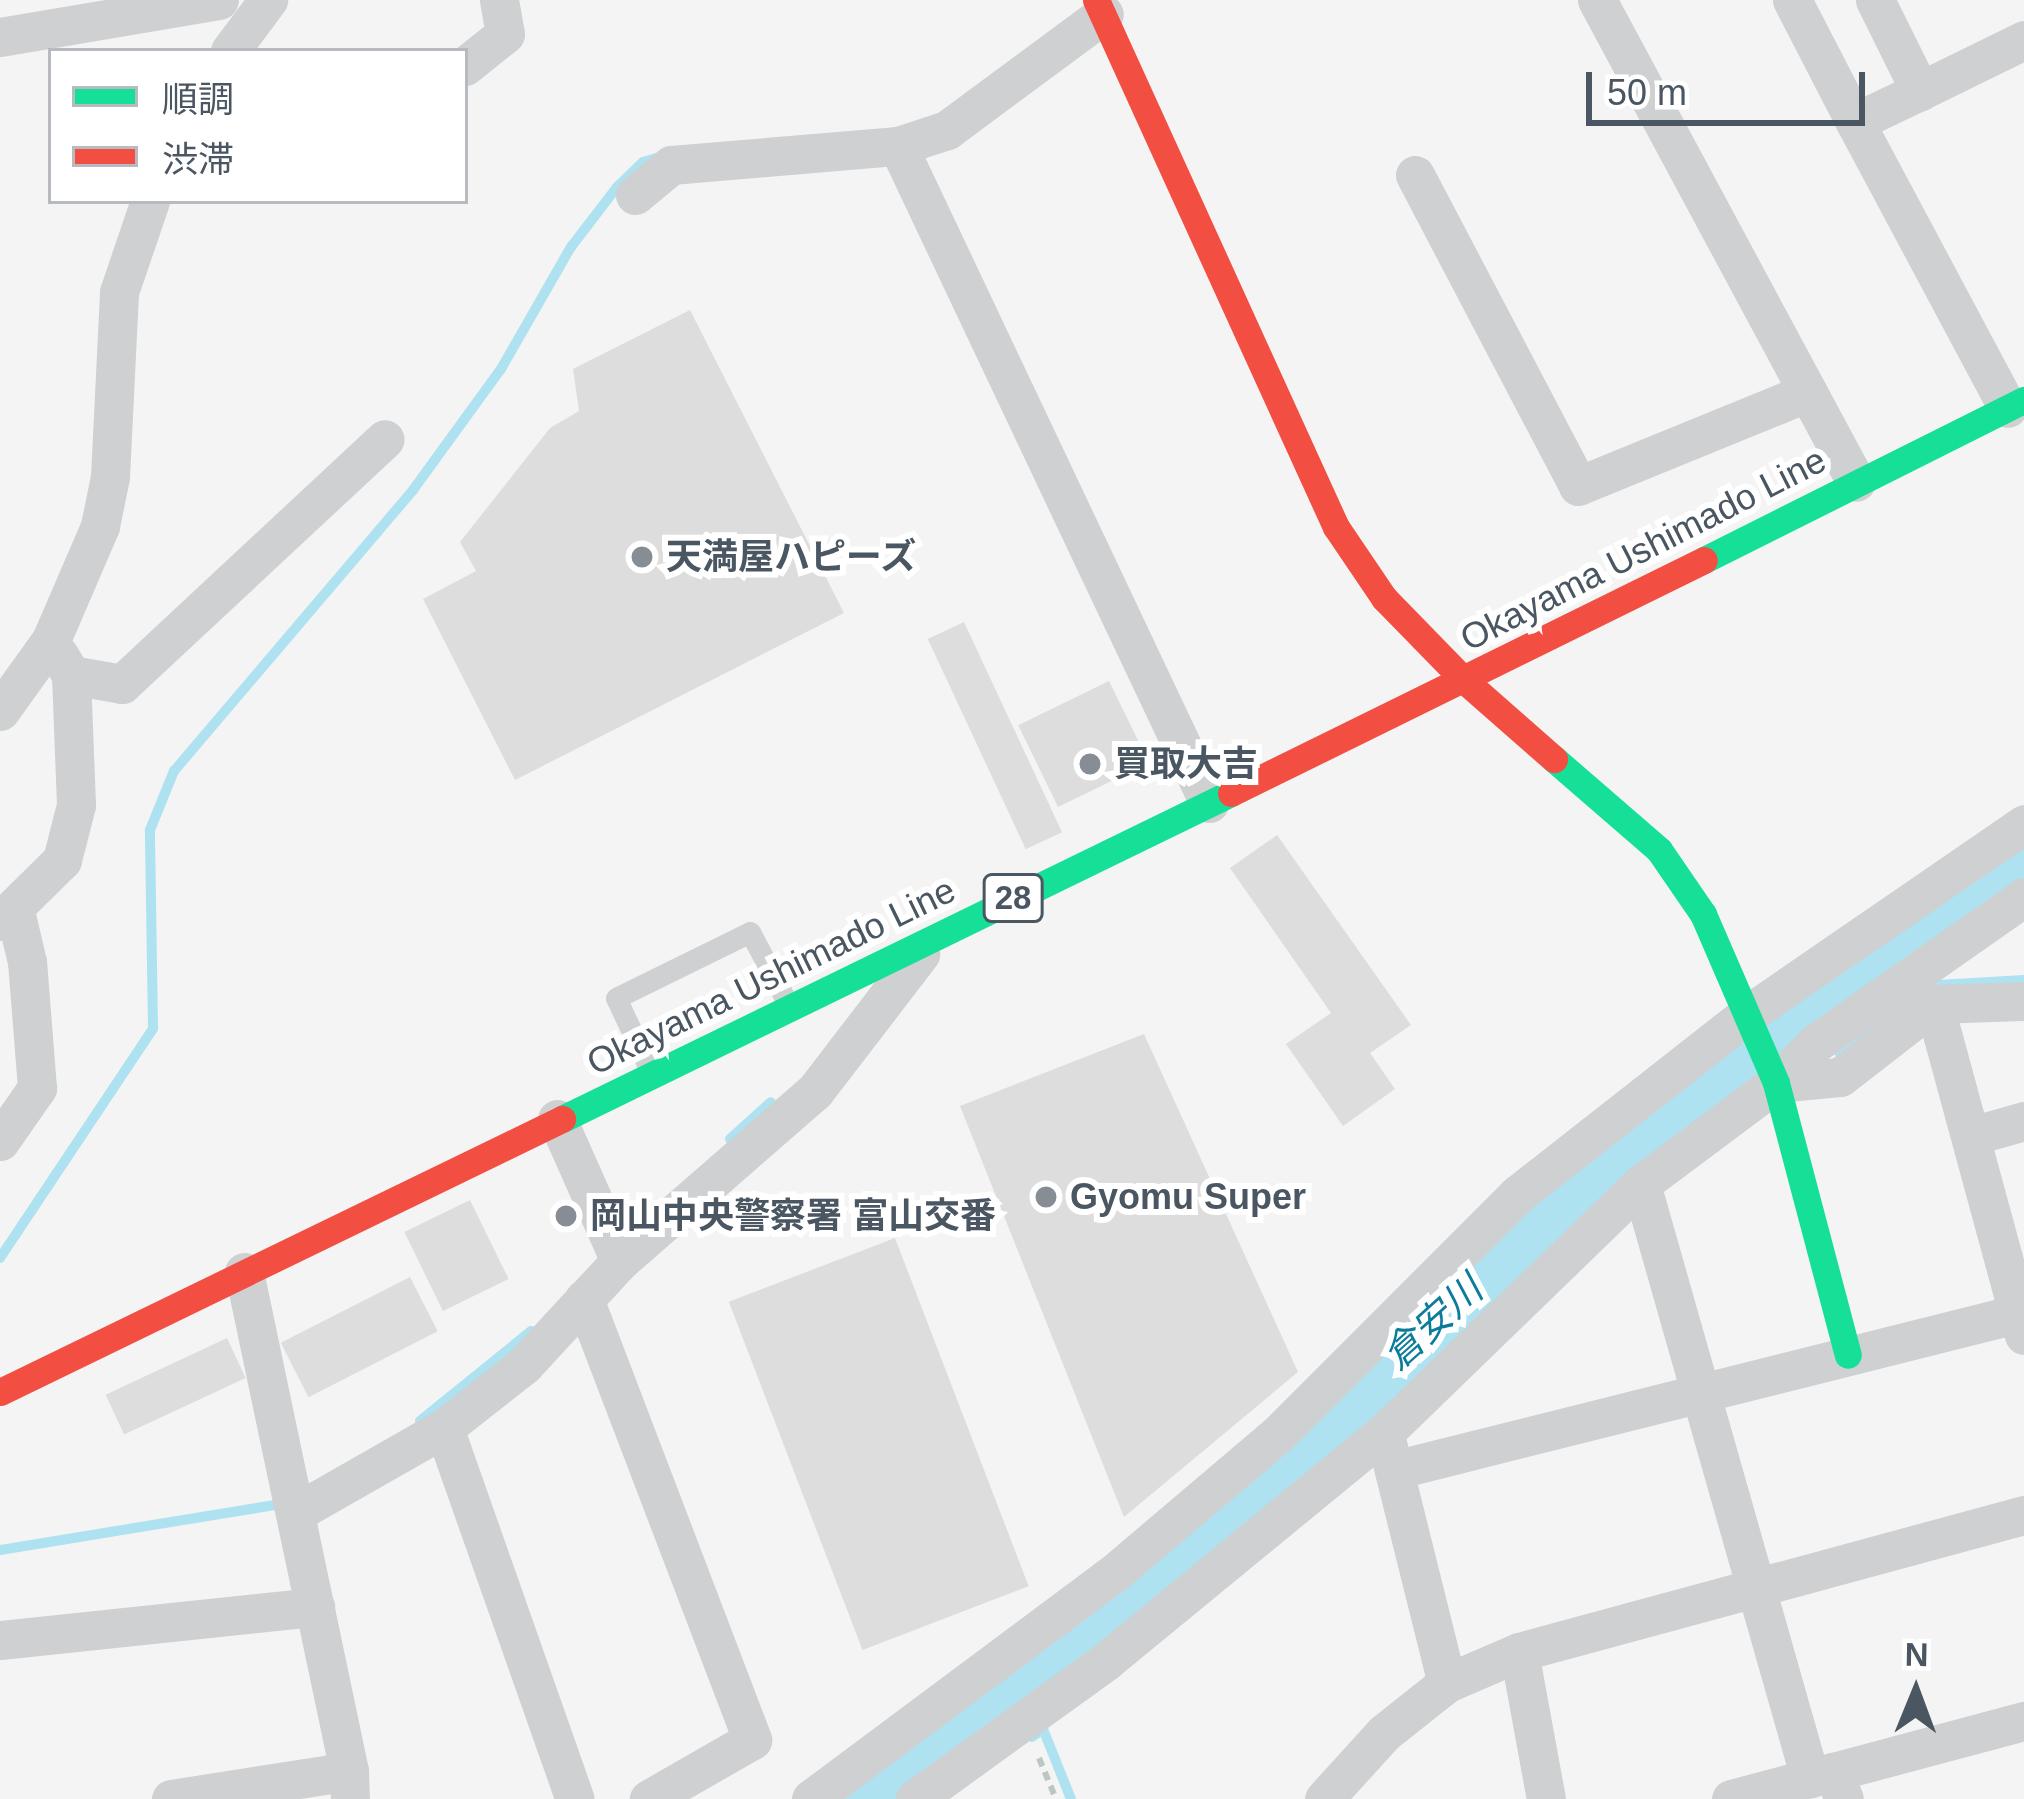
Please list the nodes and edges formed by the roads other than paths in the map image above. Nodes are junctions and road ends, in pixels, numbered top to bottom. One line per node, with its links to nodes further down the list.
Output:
1 (219, 0): 7 (street)
2 (268, 0): 11 (street)
3 (499, 0): 12 (street)
4 (1597, 0): 19 (street)
5 (1792, 0): 14 (street)
6 (1875, 0): 13 (street)
7 (117, 8): 10 (street)
8 (1110, 9): 15 (street); 25 (main road)
9 (2024, 40): 13 (street)
10 (6, 44)
11 (232, 48)
12 (468, 64)
13 (1920, 91): 14 (street)
14 (1855, 122): 20 (street)
15 (898, 146): 17 (street); 27 (street)
16 (1415, 175): 19 (street)
17 (634, 195)
18 (149, 204): 23 (street)
19 (1808, 392): 22 (street)
20 (2016, 404): 22 (main road, Okayama Ushimado Line / 28)
21 (385, 439): 24 (street)
22 (1856, 482): 25 (main road, Okayama Ushimado Line / 28)
23 (51, 640): 24 (street); 26 (street)
24 (71, 675): 30 (street)
25 (1464, 680): 27 (main road, Okayama Ushimado Line / 28); 35 (main road)
26 (0, 711)
27 (1209, 803): 31 (main road, Okayama Ushimado Line / 28)
28 (2024, 824): 35 (street)
29 (2024, 897): 37 (street)
30 (7, 916): 41 (street)
31 (933, 937): 34 (main road, Okayama Ushimado Line / 28); 43 (street)
32 (2024, 1000): 33 (street)
33 (1934, 1004): 37 (street); 40 (street)
34 (790, 1007): 36 (main road, Okayama Ushimado Line / 28); 36 (lane)
35 (1748, 1022): 37 (main road); 56 (street)
36 (652, 1074): 38 (main road, Okayama Ushimado Line / 28)
37 (1771, 1074): 42 (street); 47 (main road)
38 (557, 1119): 43 (street); 44 (main road, Okayama Ushimado Line / 28)
39 (2024, 1120): 40 (street)
40 (1971, 1136): 46 (street)
41 (0, 1141)
42 (1641, 1184): 48 (street); 51 (street)
43 (615, 1252): 45 (street)
44 (244, 1272): 49 (main road, Okayama Ushimado Line / 28); 52 (street)
45 (584, 1300): 50 (street); 65 (street)
46 (2022, 1320): 47 (street)
47 (1848, 1355): 48 (street)
48 (1701, 1391): 51 (street); 54 (street)
49 (0, 1392)
50 (444, 1428): 52 (street); 64 (street)
51 (1389, 1451): 56 (street); 59 (street)
52 (293, 1505): 55 (street)
53 (2024, 1515): 54 (street)
54 (1757, 1586): 58 (street); 61 (street)
55 (315, 1606): 57 (street); 62 (street)
56 (1085, 1634): 66 (street); 67 (street)
57 (0, 1640)
58 (1519, 1652): 59 (street); 69 (street)
59 (1447, 1683): 68 (street)
60 (2024, 1721): 61 (street)
61 (1829, 1783): 70 (street)
62 (350, 1785): 63 (street)
63 (171, 1799)
64 (575, 1799)
65 (649, 1799)
66 (811, 1799)
67 (915, 1799)
68 (1324, 1799)
69 (1546, 1799)
70 (1732, 1799)

